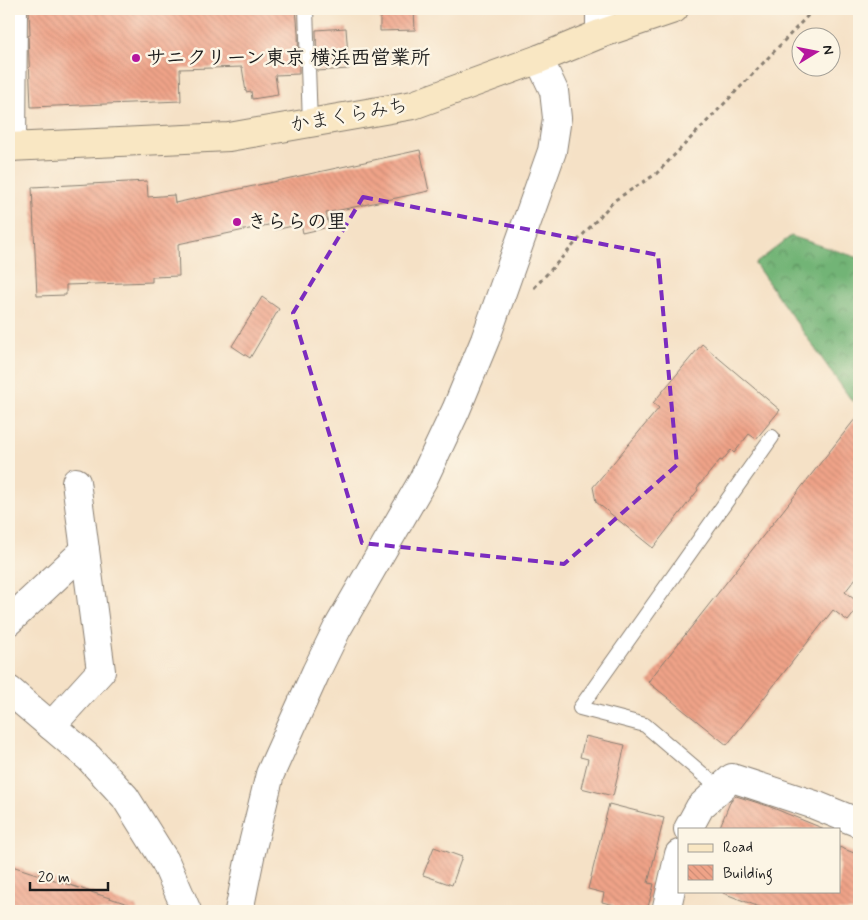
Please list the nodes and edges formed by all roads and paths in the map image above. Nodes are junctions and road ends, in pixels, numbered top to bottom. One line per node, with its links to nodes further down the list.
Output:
1 (13, 9): 8 (street)
2 (306, 9): 7 (lane)
3 (674, 9): 5 (main road, かまくらみち)
4 (814, 9): 9 (path)
5 (600, 21): 6 (main road, かまくらみち)
6 (539, 59): 7 (main road, かまくらみち); 22 (street)
7 (310, 124): 8 (main road, かまくらみち)
8 (10, 147)
9 (531, 291)
10 (772, 437): 16 (lane)
11 (76, 482): 12 (street)
12 (85, 550): 13 (street); 15 (street)
13 (9, 621)
14 (9, 690): 15 (street)
15 (51, 726): 21 (street)
16 (720, 789): 17 (street); 18 (street)
17 (859, 823)
18 (689, 828)
19 (678, 862): 20 (street)
20 (672, 909)
21 (187, 911)
22 (239, 911)

